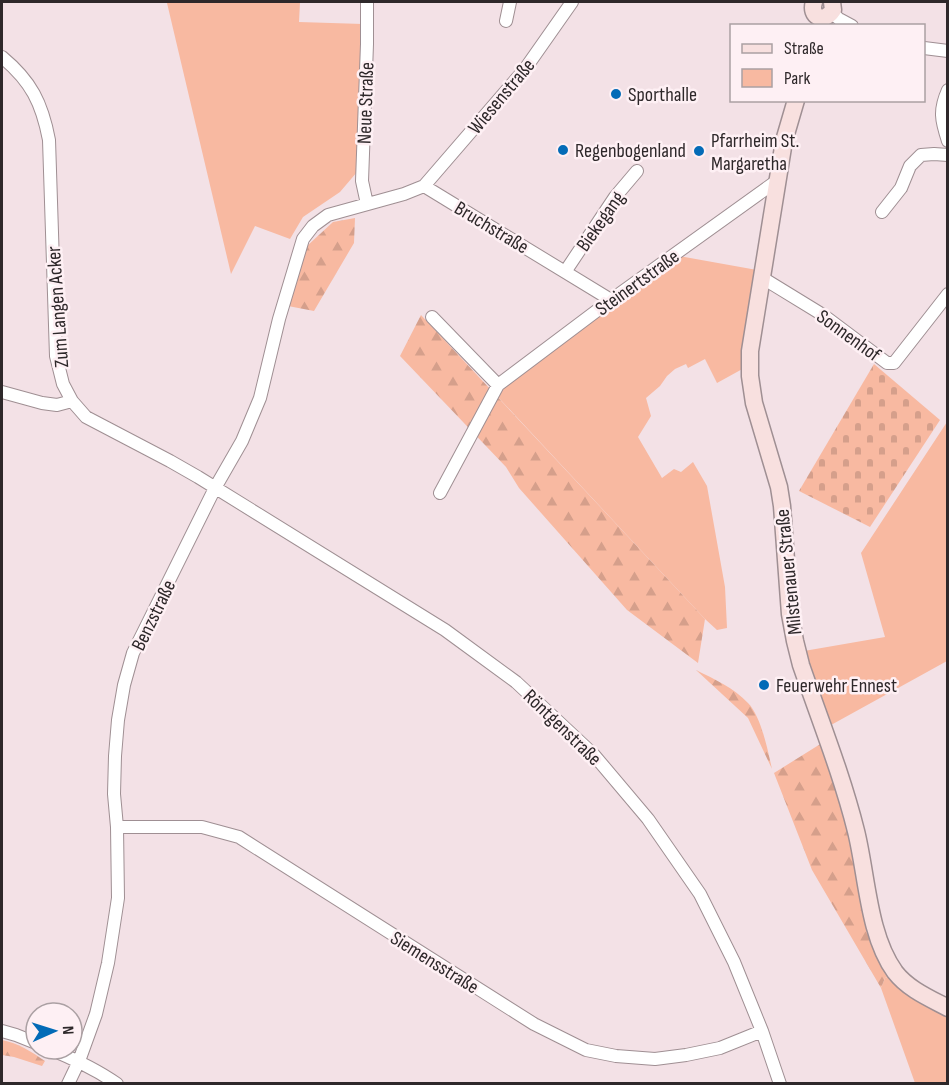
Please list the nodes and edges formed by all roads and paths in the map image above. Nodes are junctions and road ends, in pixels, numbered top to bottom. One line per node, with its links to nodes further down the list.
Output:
1 (367, 2): 18 (street, Neue Straße)
2 (510, 2): 6 (street)
3 (572, 2): 17 (street, Wiesenstraße)
4 (814, 2): 5 (street)
5 (826, 14): 7 (street)
6 (506, 21)
7 (848, 24)
8 (925, 48): 9 (street)
9 (948, 51)
10 (2, 57): 27 (street, Zum Langen Acker)
11 (948, 90): 13 (street)
12 (795, 102): 16 (street, Milstenauer Straße)
13 (948, 141)
14 (948, 155): 19 (street)
15 (637, 171): 20 (street, Biekegang)
16 (778, 180): 21 (street, Milstenauer Straße); 23 (street, Steinertstraße)
17 (424, 186): 18 (street); 20 (street, Bruchstraße)
18 (367, 204): 28 (street, Benzstraße)
19 (882, 212)
20 (565, 272): 23 (street, Bruchstraße)
21 (761, 277): 22 (street, Sonnenhof); 31 (street, Milstenauer Straße)
22 (948, 294)
23 (611, 300): 25 (street, Steinertstraße)
24 (432, 317): 25 (street)
25 (498, 385): 29 (street, Steinertstraße)
26 (2, 392): 27 (street)
27 (72, 401): 28 (street, Zum Langen Acker)
28 (215, 488): 30 (street, Benzstraße); 33 (street, Röntgenstraße)
29 (440, 493)
30 (117, 827): 33 (street, Siemensstraße); 35 (street, Benzstraße)
31 (948, 1008)
32 (2, 1031): 34 (street)
33 (762, 1031): 39 (street, Röntgenstraße)
34 (24, 1038)
35 (84, 1047)
36 (79, 1061): 37 (street, Benzstraße); 38 (street)
37 (68, 1083)
38 (117, 1083)
39 (780, 1083)

